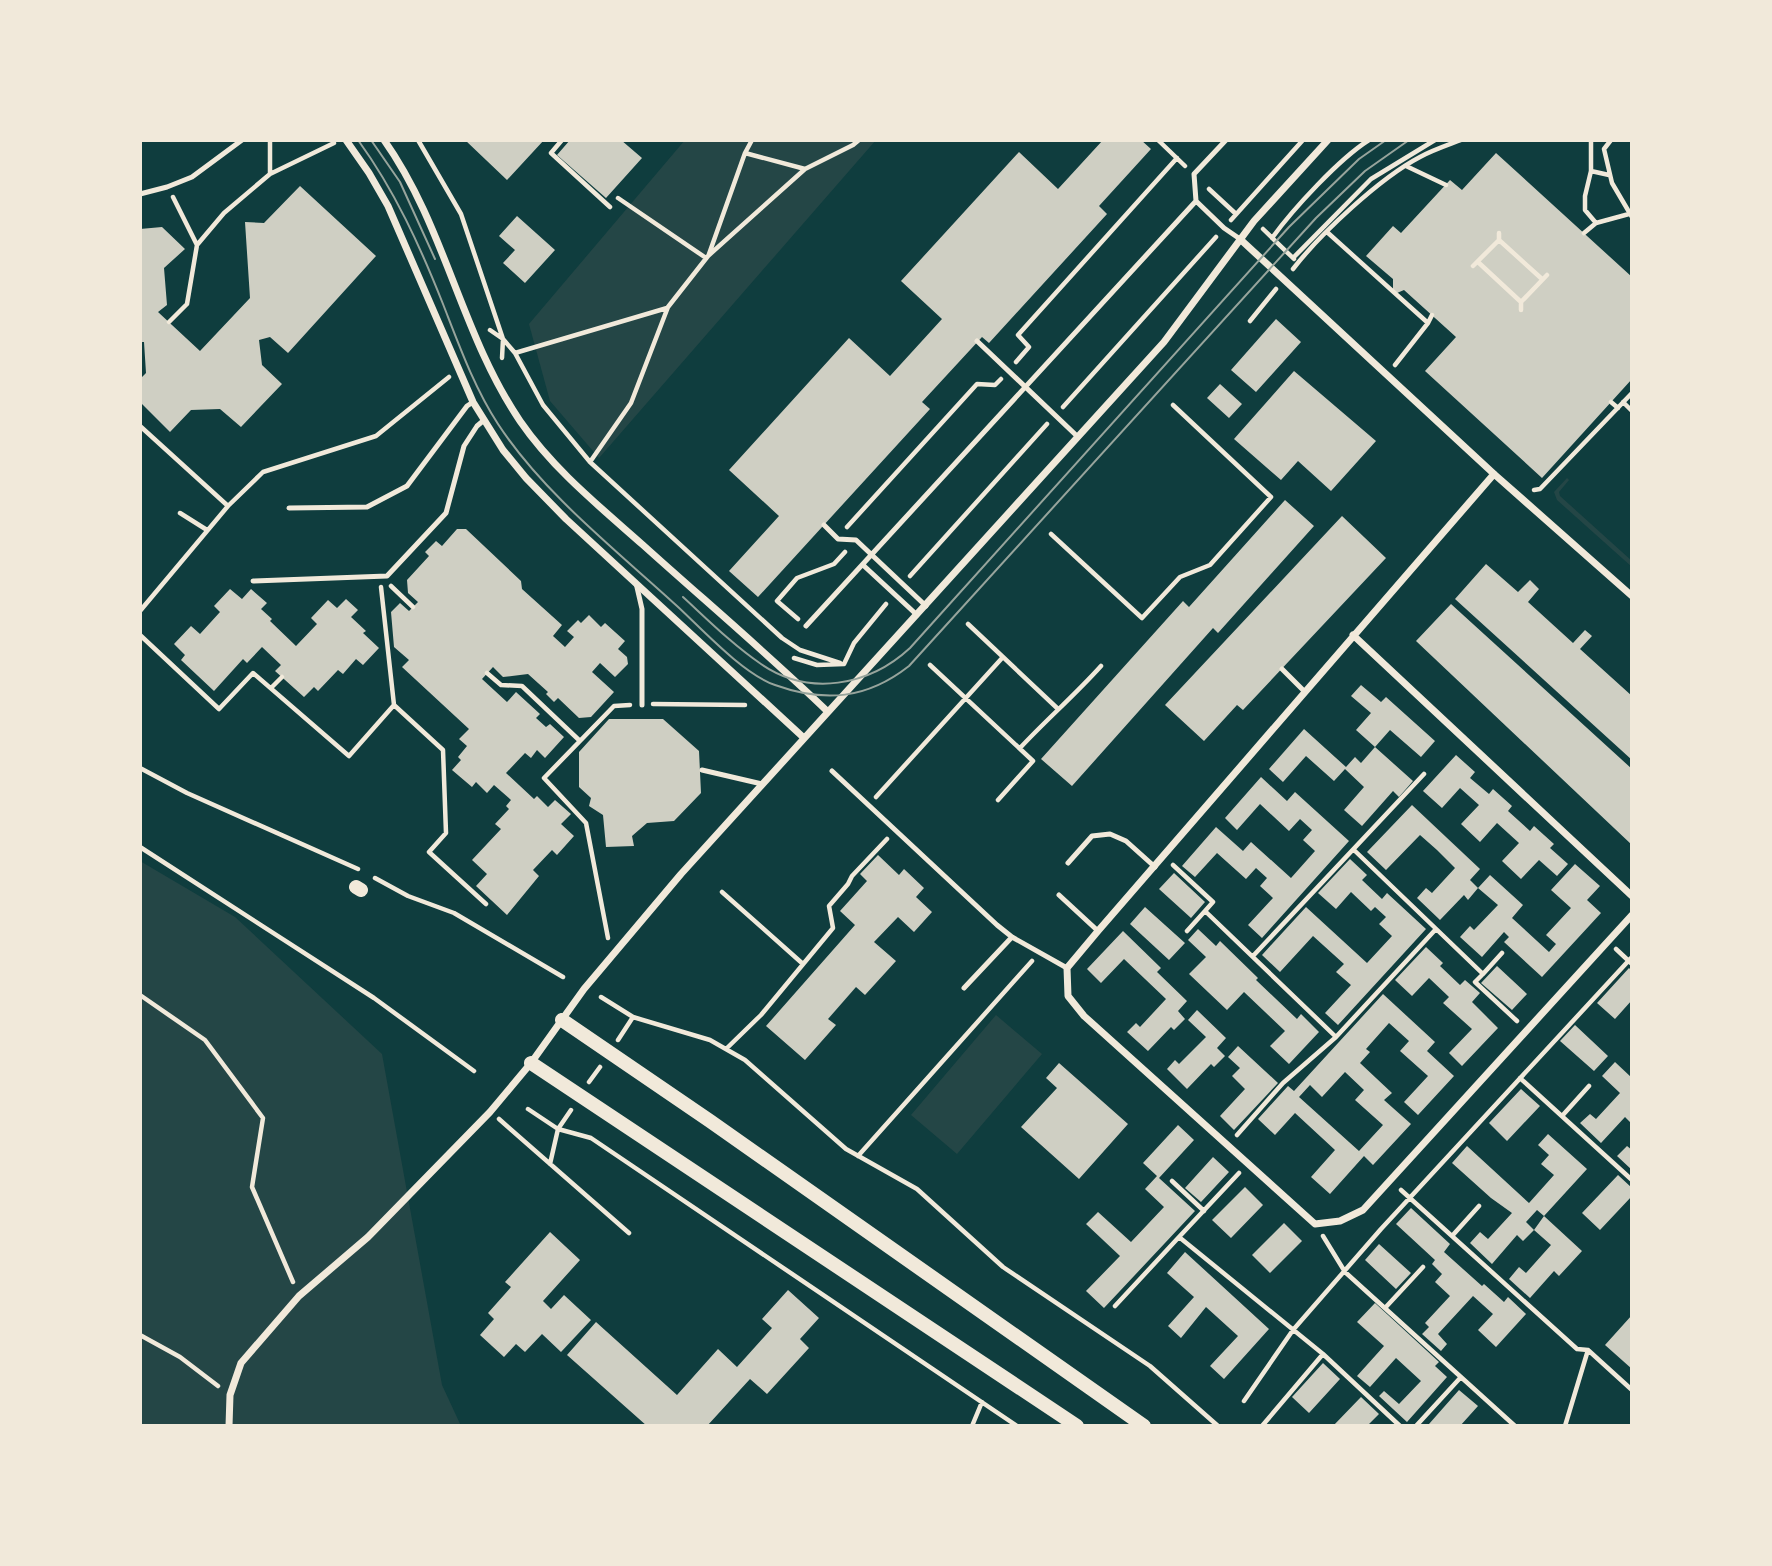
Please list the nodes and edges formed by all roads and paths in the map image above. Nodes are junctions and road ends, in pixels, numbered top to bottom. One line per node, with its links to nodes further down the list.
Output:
1 (242, 140): 29 (lane)
2 (270, 140): 26 (path)
3 (346, 140): 66 (street)
4 (384, 140): 120 (street)
5 (418, 140): 60 (path)
6 (562, 140): 33 (path)
7 (746, 140): 21 (path)
8 (752, 140): 21 (path)
9 (859, 140): 24 (path)
10 (1226, 140): 32 (lane)
11 (1303, 140): 36 (path)
12 (1328, 140): 40 (street)
13 (1369, 140): 44 (path)
14 (1435, 140): 44 (path)
15 (1441, 140): 20 (path)
16 (1461, 140): 20 (path)
17 (1591, 140): 25 (path)
18 (1611, 140): 27 (path)
19 (335, 143): 26 (path)
20 (1444, 147): 23 (path)
21 (745, 153): 24 (path); 43 (path)
22 (1177, 158): 61 (path)
23 (1405, 166): 28 (path); 37 (path)
24 (805, 169): 43 (path)
25 (1591, 171): 27 (path); 35 (path)
26 (270, 174): 42 (path)
27 (1609, 175): 34 (path)
28 (1446, 184)
29 (167, 187): 30 (lane); 42 (path)
30 (140, 194)
31 (618, 198): 43 (path)
32 (1196, 201): 36 (lane); 64 (lane)
33 (610, 207)
34 (1631, 215): 35 (path)
35 (1596, 223): 39 (path)
36 (1224, 228): 40 (lane); 73 (path)
37 (1327, 232): 45 (path); 57 (path)
38 (1499, 233): 41 (path)
39 (1584, 233)
40 (1240, 239): 50 (street); 76 (street)
41 (1499, 240): 46 (path); 49 (path)
42 (197, 245): 56 (path)
43 (707, 257): 52 (path)
44 (1293, 258): 45 (path)
45 (1298, 262): 50 (path)
46 (1479, 263): 47 (path); 51 (path)
47 (1473, 266)
48 (1547, 275): 49 (path)
49 (1542, 279): 51 (path)
50 (1283, 280): 55 (path); 62 (street)
51 (1521, 302): 53 (path)
52 (668, 307): 59 (path); 77 (path)
53 (1521, 310)
54 (1432, 315): 57 (path)
55 (1250, 321)
56 (169, 322)
57 (1428, 324): 62 (path)
58 (977, 341): 61 (lane)
59 (515, 353)
60 (501, 364)
61 (1008, 371): 64 (lane); 86 (path)
62 (1388, 373): 78 (street)
63 (452, 374): 80 (path)
64 (1026, 388): 73 (lane); 87 (lane)
65 (1632, 393): 68 (path)
66 (473, 402): 74 (street); 81 (lane)
67 (1611, 402): 71 (path)
68 (1623, 402): 71 (path); 72 (path)
69 (542, 405): 77 (path)
70 (1173, 405): 85 (path)
71 (1618, 408): 79 (path)
72 (1632, 411)
73 (1055, 415): 76 (lane); 92 (path)
74 (484, 421): 89 (lane); 91 (street)
75 (140, 426): 80 (path)
76 (1078, 437): 95 (street)
77 (590, 462): 103 (path)
78 (1494, 474): 79 (street); 102 (street)
79 (1522, 500): 94 (street)
80 (228, 506): 84 (path)
81 (289, 508)
82 (180, 513): 84 (path)
83 (824, 525): 86 (lane)
84 (207, 530): 97 (path)
85 (1051, 534)
86 (856, 540): 87 (lane); 100 (path)
87 (871, 555): 88 (lane); 92 (lane)
88 (863, 565): 93 (lane); 100 (lane)
89 (380, 576): 90 (lane); 96 (path); 116 (path)
90 (253, 581)
91 (636, 583): 117 (lane); 121 (street)
92 (903, 584): 95 (lane)
93 (894, 594): 98 (lane); 107 (path)
94 (1632, 596)
95 (926, 606): 98 (street)
96 (413, 607)
97 (140, 611)
98 (917, 615): 120 (street)
99 (968, 624): 105 (path)
100 (806, 626)
101 (140, 635): 113 (path)
102 (1353, 635): 114 (street); 138 (street)
103 (800, 650): 106 (path); 107 (path)
104 (785, 655): 106 (path)
105 (1003, 657): 115 (path); 119 (path)
106 (797, 659): 107 (path)
107 (844, 664)
108 (930, 664): 115 (path)
109 (1101, 666): 119 (path)
110 (1282, 669): 114 (lane)
111 (488, 673): 122 (path)
112 (282, 677): 113 (path)
113 (271, 688): 116 (path)
114 (1305, 692): 133 (street)
115 (966, 698): 123 (path); 129 (path)
116 (394, 705): 139 (path)
117 (642, 705): 118 (path); 122 (path)
118 (752, 705)
119 (1057, 708): 123 (path)
120 (827, 712): 121 (street)
121 (804, 738): 127 (street)
122 (580, 741): 148 (path)
123 (1020, 748): 128 (path)
124 (702, 770): 127 (lane)
125 (832, 771): 129 (lane)
126 (1424, 774): 132 (path)
127 (762, 784): 148 (street)
128 (998, 800)
129 (868, 805): 130 (lane)
130 (895, 831): 145 (lane); 151 (path)
131 (140, 847): 165 (path)
132 (1354, 849): 142 (path); 149 (path)
133 (1164, 857): 135 (street); 140 (path)
134 (1068, 863): 135 (lane)
135 (1155, 867): 143 (street)
136 (722, 891): 151 (path)
137 (1059, 895): 143 (lane)
138 (1632, 896)
139 (486, 904)
140 (1205, 911): 144 (path); 149 (path)
141 (1632, 915): 159 (street)
142 (1436, 929): 153 (path); 160 (path)
143 (1098, 931): 152 (street)
144 (1187, 931)
145 (1013, 937): 146 (lane); 154 (lane)
146 (1039, 953): 152 (lane); 175 (path)
147 (1502, 953): 153 (path)
148 (611, 956): 158 (street)
149 (1253, 956): 160 (path)
150 (1632, 957): 166 (path)
151 (803, 964): 162 (path)
152 (1068, 968): 174 (street)
153 (1483, 974): 159 (path)
154 (964, 988)
155 (140, 995): 190 (path)
156 (601, 997): 157 (path)
157 (633, 1017): 161 (path); 162 (path)
158 (562, 1020): 163 (street); 206 (main road)
159 (1528, 1030): 178 (street)
160 (1336, 1037): 174 (path)
161 (618, 1040)
162 (726, 1049): 175 (path)
163 (531, 1063): 171 (street); 205 (main road)
164 (601, 1066): 167 (path)
165 (474, 1071)
166 (1520, 1078): 172 (path); 181 (path)
167 (587, 1086)
168 (1589, 1086): 172 (path)
169 (577, 1101): 173 (path)
170 (528, 1109): 173 (path)
171 (490, 1112): 176 (path); 190 (street)
172 (1562, 1116): 179 (path)
173 (558, 1129): 176 (path); 201 (path)
174 (1227, 1145): 177 (street)
175 (858, 1156): 207 (path)
176 (550, 1164): 185 (path)
177 (1248, 1164): 183 (path); 184 (street)
178 (1390, 1180): 181 (path); 184 (street)
179 (1632, 1180)
180 (1172, 1181): 183 (path)
181 (1410, 1199): 187 (path); 189 (path)
182 (1479, 1206): 187 (path)
183 (1204, 1211): 186 (path)
184 (1315, 1224): 189 (path)
185 (629, 1233)
186 (1180, 1237): 191 (path); 193 (path)
187 (1452, 1237): 195 (path)
188 (1423, 1267): 192 (path)
189 (1345, 1272): 192 (path); 193 (path)
190 (299, 1296): 199 (street)
191 (1115, 1306)
192 (1385, 1308): 197 (path)
193 (1293, 1330): 196 (path); 200 (path)
194 (140, 1335): 199 (path)
195 (1588, 1350): 198 (path); 212 (path)
196 (1323, 1354): 208 (path); 209 (path)
197 (1461, 1377): 210 (path); 211 (path)
198 (1632, 1390)
199 (230, 1395): 202 (street)
200 (1244, 1401)
201 (982, 1402): 203 (path); 204 (path)
202 (229, 1426)
203 (972, 1426)
204 (1017, 1426)
205 (1077, 1426)
206 (1144, 1426)
207 (1218, 1426)
208 (1262, 1426)
209 (1401, 1426)
210 (1416, 1426)
211 (1516, 1426)
212 (1565, 1426)

